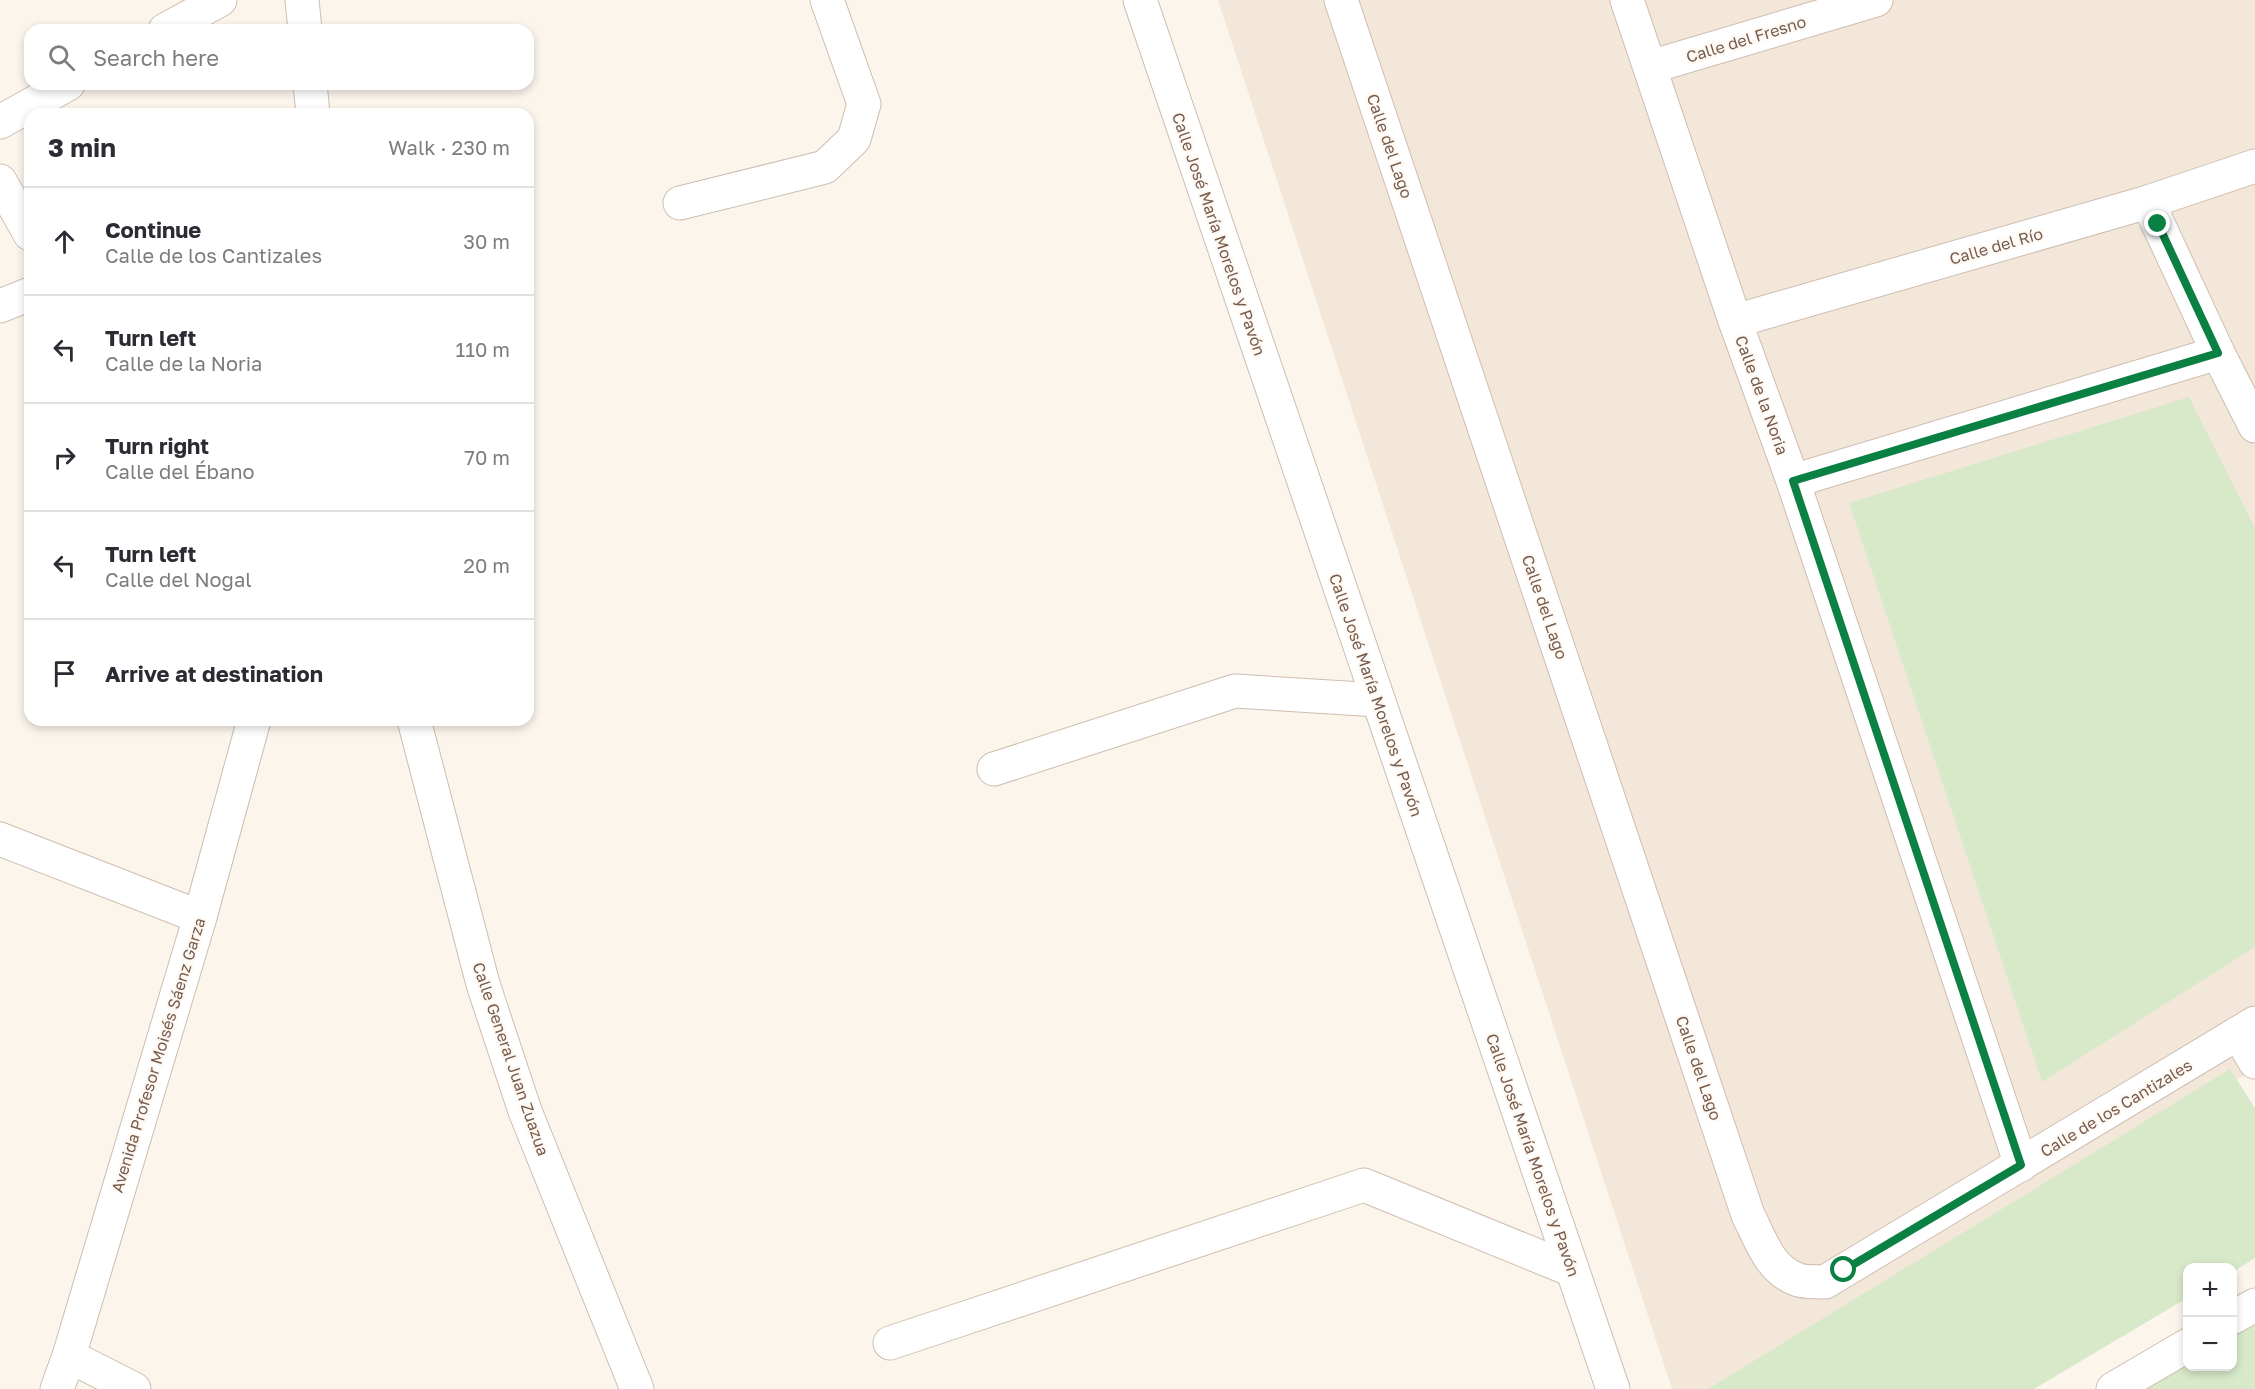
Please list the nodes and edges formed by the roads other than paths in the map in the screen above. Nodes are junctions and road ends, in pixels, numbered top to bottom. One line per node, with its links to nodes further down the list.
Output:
1 (220, 0): 8 (street)
2 (303, 0): 9 (street)
3 (827, 0): 20 (street)
4 (1140, 0): 28 (street, Calle José María Morelos y Pavón)
5 (1341, 0): 37 (street, Calle del Lago)
6 (1627, 0): 10 (street, Calle de la Noria)
7 (1876, 0): 10 (street, Calle del Fresno)
8 (176, 24)
9 (305, 24)
10 (1650, 67): 24 (street, Calle de la Noria)
11 (57, 90): 13 (street)
12 (310, 90): 14 (street)
13 (25, 108)
14 (312, 108)
15 (24, 109): 16 (street)
16 (0, 122)
17 (2255, 166): 19 (street, Calle del Río)
18 (0, 181): 21 (street)
19 (2148, 202): 24 (street, Calle del Río); 25 (street)
20 (680, 203)
21 (24, 223)
22 (24, 296): 23 (street)
23 (0, 306)
24 (1735, 321): 27 (street, Calle de la Noria)
25 (2218, 353): 26 (street); 27 (street)
26 (2255, 426)
27 (1793, 481): 36 (street, Calle de la Noria)
28 (1378, 700): 31 (street); 38 (street, Calle José María Morelos y Pavón)
29 (252, 726): 33 (street, Avenida Profesor Moisés Sáenz Garza)
30 (416, 726): 46 (street, Calle General Juan Zuazua)
31 (994, 770)
32 (0, 839): 33 (street)
33 (200, 917): 43 (street, Avenida Profesor Moisés Sáenz Garza)
34 (2246, 1028): 35 (street); 36 (street, Calle de los Cantizales)
35 (2255, 1062)
36 (2021, 1165): 37 (street, Calle de los Cantizales)
37 (1748, 1215)
38 (1572, 1270): 41 (street); 47 (street, Calle José María Morelos y Pavón)
39 (2255, 1305): 40 (street)
40 (2234, 1317)
41 (890, 1343)
42 (2183, 1347): 48 (street)
43 (69, 1356): 44 (street, Avenida Profesor Moisés Sáenz Garza); 45 (street)
44 (57, 1389)
45 (134, 1389)
46 (637, 1389)
47 (1613, 1389)
48 (2113, 1389)

